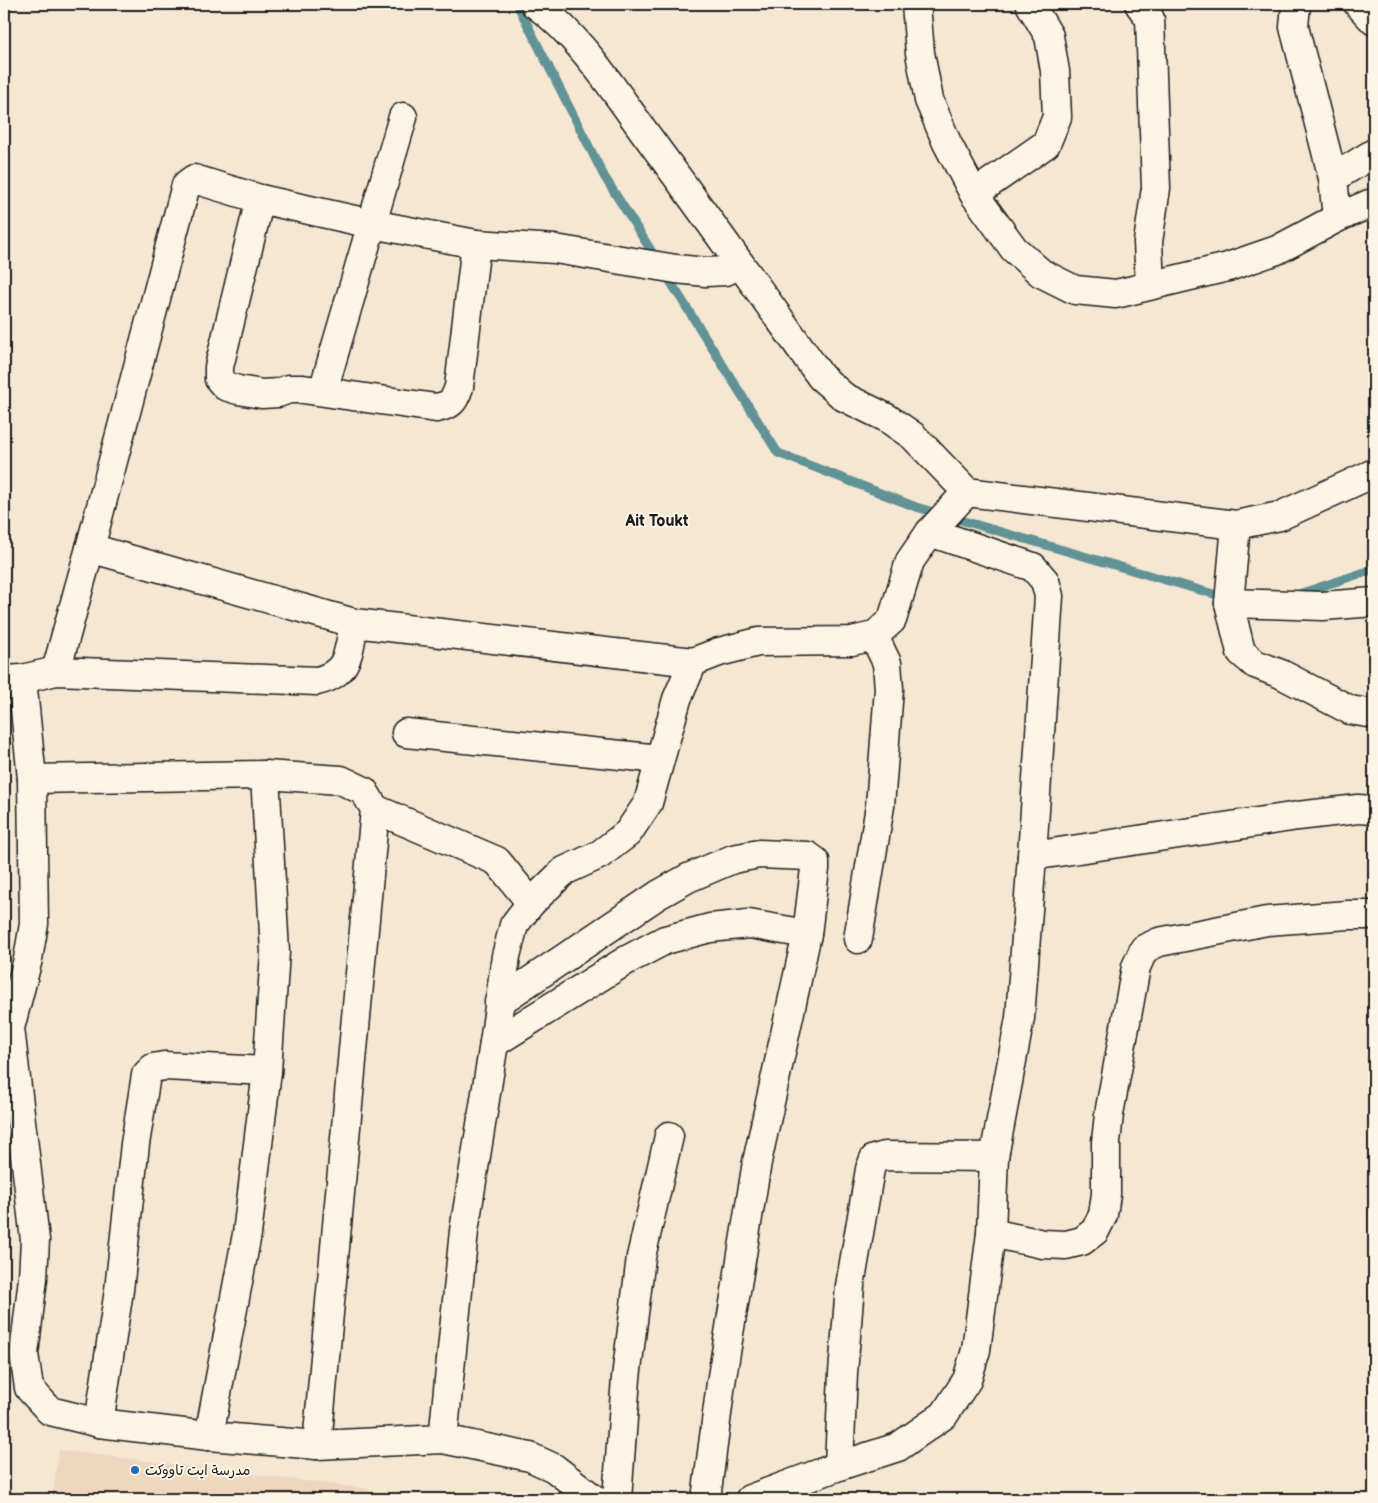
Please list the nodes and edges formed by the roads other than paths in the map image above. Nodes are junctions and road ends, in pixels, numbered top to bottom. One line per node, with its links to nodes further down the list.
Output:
1 (535, 4): 9 (street)
2 (567, 4): 9 (street)
3 (916, 4): 13 (street)
4 (1030, 4): 13 (street)
5 (1296, 4): 12 (street)
6 (1358, 4): 8 (street)
7 (1147, 9): 20 (street)
8 (1374, 20)
9 (583, 49): 19 (street)
10 (403, 117): 17 (street)
11 (1374, 153): 12 (street)
12 (1333, 178): 16 (street)
13 (974, 194): 20 (street)
14 (260, 199): 17 (street); 21 (street); 26 (street)
15 (1374, 204): 16 (street)
16 (1338, 218): 20 (street)
17 (372, 224): 18 (street); 21 (street)
18 (476, 244): 19 (street); 21 (street)
19 (740, 264): 23 (street)
20 (1150, 285)
21 (323, 391)
22 (1374, 474): 24 (street)
23 (967, 492): 24 (street); 25 (street)
24 (1236, 525): 28 (street)
25 (930, 532): 30 (street); 41 (street)
26 (90, 548): 29 (street); 32 (street)
27 (1374, 602): 28 (street)
28 (1229, 603): 34 (street)
29 (354, 623): 31 (street); 32 (street)
30 (874, 636): 31 (street); 45 (street)
31 (693, 662): 36 (street)
32 (56, 670): 33 (street)
33 (13, 680): 38 (street)
34 (1374, 714)
35 (406, 733): 36 (street)
36 (660, 759): 42 (street)
37 (265, 775): 38 (street); 39 (street); 49 (street)
38 (32, 779): 47 (street)
39 (375, 808): 42 (street); 56 (street)
40 (1374, 810): 41 (street)
41 (1032, 856): 51 (street)
42 (531, 903): 46 (street)
43 (1374, 915): 52 (street)
44 (807, 934): 46 (street); 48 (street); 60 (street)
45 (858, 939)
46 (499, 1002): 48 (street)
47 (7, 1018): 53 (street)
48 (494, 1043): 55 (street)
49 (268, 1071): 53 (street); 54 (street)
50 (669, 1136): 59 (street)
51 (994, 1157): 52 (street); 57 (street)
52 (991, 1233): 57 (street)
53 (99, 1423): 54 (street)
54 (209, 1436): 56 (street)
55 (443, 1439): 56 (street); 58 (street)
56 (317, 1445)
57 (839, 1466): 61 (street)
58 (594, 1499)
59 (617, 1499)
60 (706, 1499)
61 (750, 1499)

